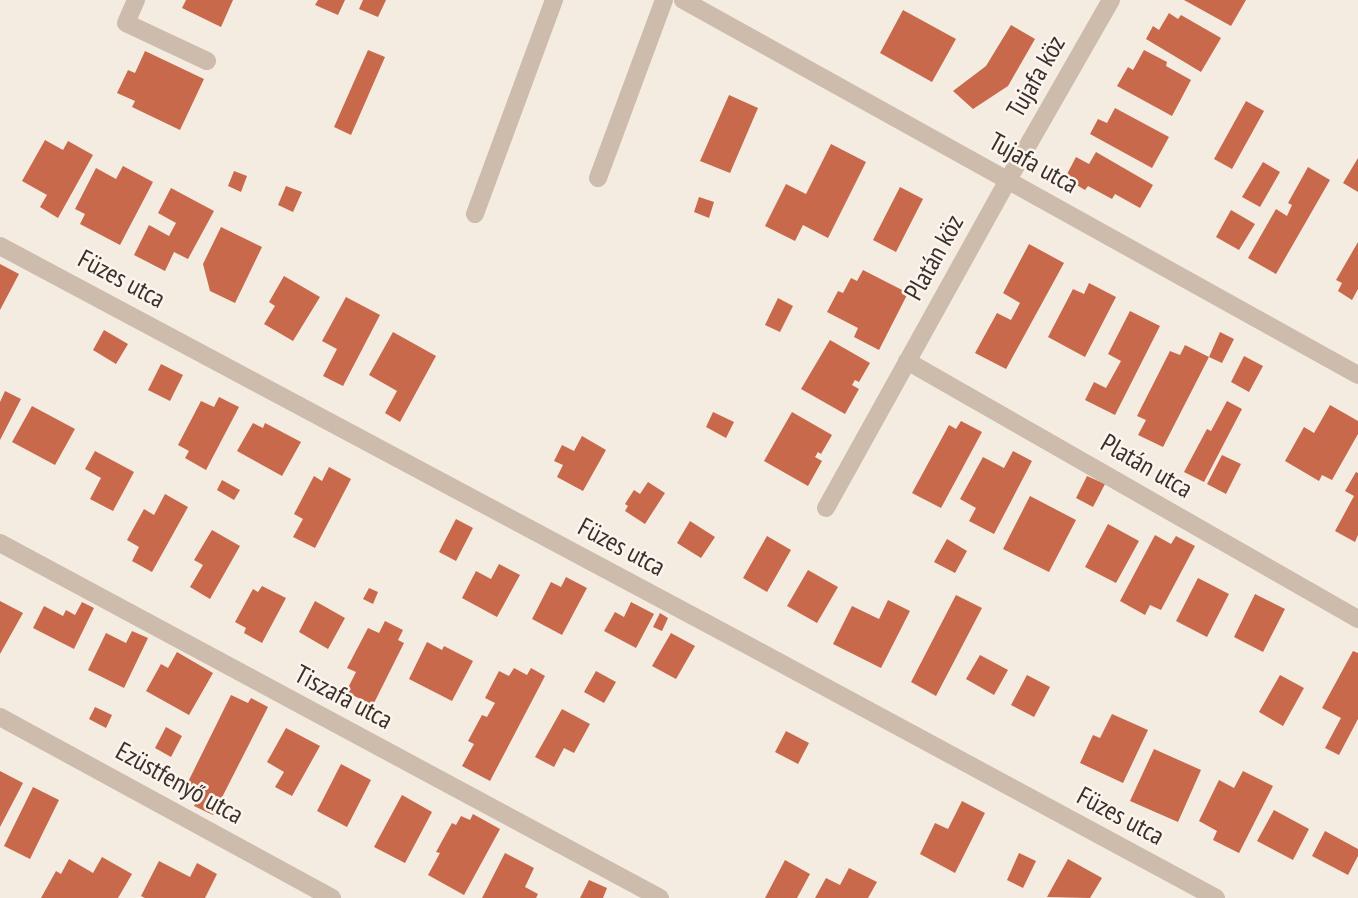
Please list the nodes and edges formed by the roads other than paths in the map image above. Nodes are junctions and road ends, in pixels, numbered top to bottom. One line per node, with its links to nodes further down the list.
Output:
1 (136, 0): 6 (street)
2 (554, 0): 9 (street)
3 (664, 0): 7 (street)
4 (683, 0): 8 (street, Tujafa utca)
5 (1111, 0): 8 (street, Tujafa köz)
6 (207, 61)
7 (598, 178)
8 (1008, 180): 11 (street, Platán köz); 12 (street, Tujafa utca)
9 (475, 214)
10 (0, 246): 19 (street, Füzes utca)
11 (907, 361): 13 (street, Platán köz); 15 (street, Platán utca)
12 (1358, 375)
13 (826, 508)
14 (0, 544): 18 (street, Tiszafa utca)
15 (1358, 619)
16 (0, 717): 17 (street, Ezüstfenyő utca)
17 (332, 898)
18 (660, 898)
19 (1216, 898)

